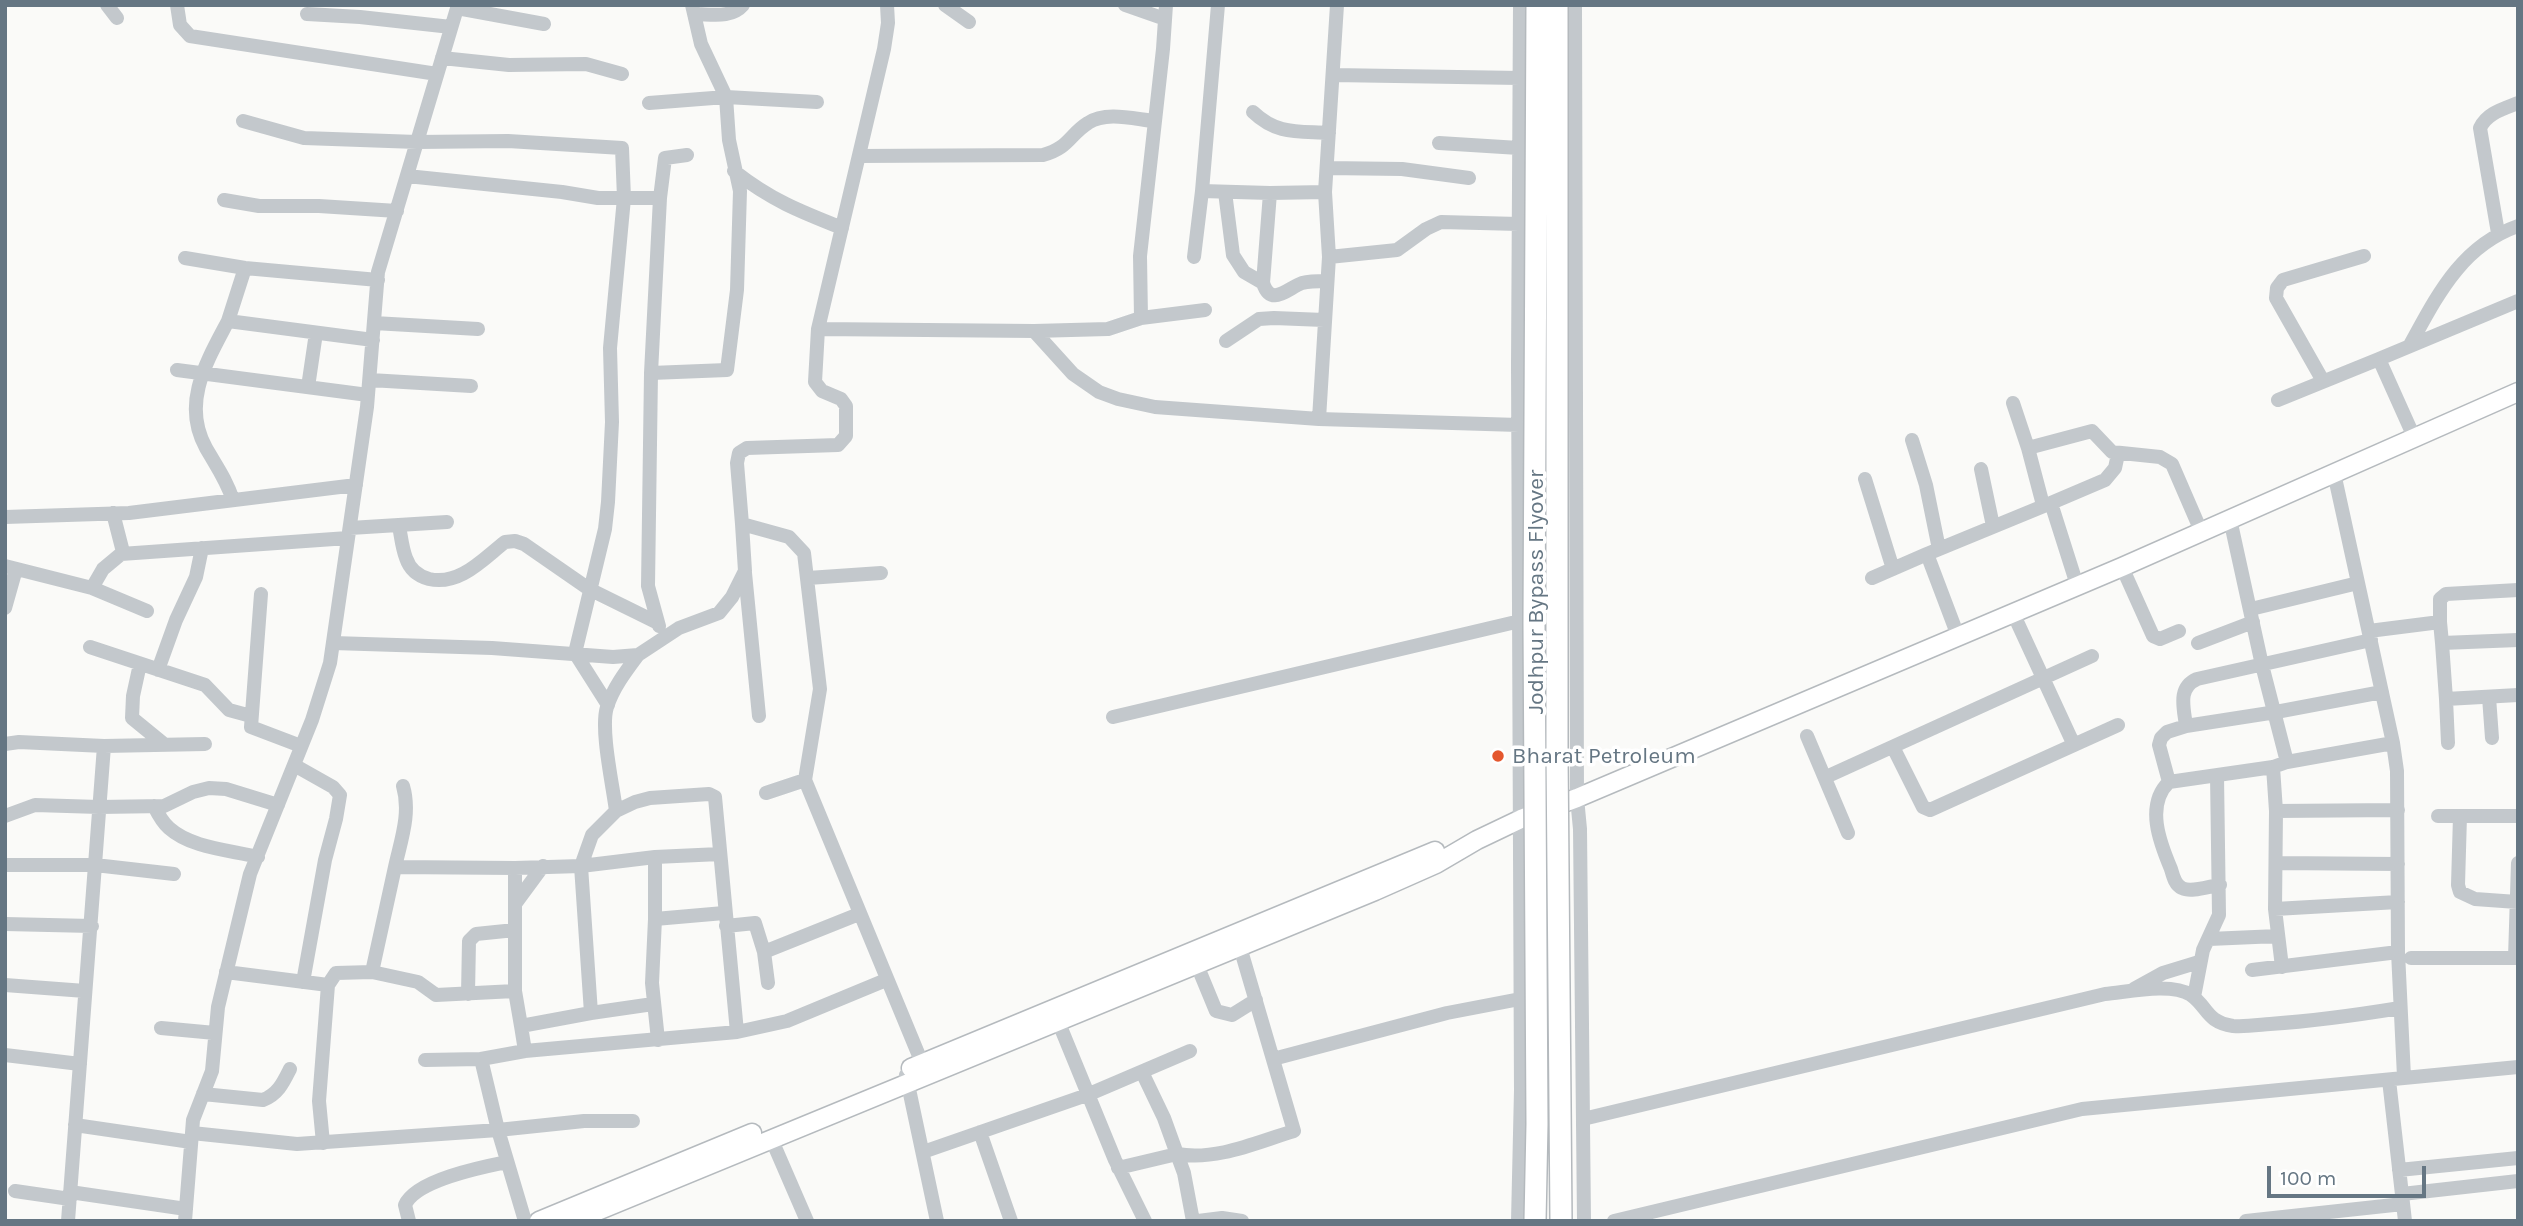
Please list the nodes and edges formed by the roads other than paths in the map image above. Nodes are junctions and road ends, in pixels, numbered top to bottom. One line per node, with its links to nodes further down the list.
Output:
1 (107, 5): 17 (street)
2 (177, 5): 22 (street)
3 (743, 5): 14 (street)
4 (887, 5): 38 (street)
5 (945, 5): 18 (street)
6 (1125, 5): 15 (street)
7 (1218, 5): 43 (street)
8 (1337, 5): 24 (street)
9 (1520, 5): 25 (street)
10 (1537, 5): 293 (highway, Jodhpur Bypass Flyover, bridge)
11 (1557, 5): 294 (highway, Jodhpur Bypass Flyover, bridge)
12 (1575, 5): 177 (street)
13 (458, 6): 19 (street); 20 (street)
14 (693, 10): 26 (street)
15 (1165, 12): 32 (street)
16 (307, 14): 20 (street)
17 (117, 18)
18 (969, 22)
19 (544, 24)
20 (452, 27): 21 (street)
21 (442, 58): 22 (street); 23 (street)
22 (437, 74): 34 (street)
23 (622, 74)
24 (1333, 75): 25 (street); 33 (street)
25 (1520, 78): 36 (street)
26 (726, 97): 27 (street); 28 (street); 40 (street)
27 (817, 102)
28 (649, 103)
29 (2518, 103): 54 (street)
30 (1253, 111): 33 (street)
31 (243, 121): 34 (street)
32 (1154, 121): 38 (street); 65 (street)
33 (1329, 133): 39 (street)
34 (417, 142): 41 (street); 47 (street)
35 (1439, 143): 36 (street)
36 (1519, 148): 51 (street)
37 (687, 155): 48 (street)
38 (859, 156): 53 (street)
39 (1326, 168): 42 (street); 45 (street)
40 (734, 171): 53 (street); 79 (street)
41 (407, 176): 47 (street); 50 (street)
42 (1469, 178)
43 (1202, 191): 44 (street); 56 (street)
44 (1225, 192): 46 (street); 62 (street)
45 (1325, 192): 46 (street); 57 (street)
46 (1270, 193): 62 (street)
47 (624, 198): 48 (street); 121 (street)
48 (660, 198): 79 (street)
49 (224, 200): 50 (street)
50 (397, 211): 60 (street)
51 (1519, 225): 57 (street); 88 (street)
52 (2518, 226): 54 (street)
53 (842, 228): 70 (street)
54 (2498, 233): 75 (street)
55 (2364, 256): 80 (street)
56 (1194, 257)
57 (1329, 257): 61 (street)
58 (185, 258): 59 (street)
59 (244, 268): 60 (street); 67 (street)
60 (378, 280): 68 (street)
61 (1326, 281): 62 (street); 66 (street)
62 (1263, 284)
63 (2518, 301): 75 (street)
64 (1205, 310): 65 (street)
65 (1141, 318): 71 (street)
66 (1324, 320): 74 (street); 87 (street)
67 (228, 321): 72 (street); 78 (street)
68 (374, 323): 69 (street); 73 (street)
69 (478, 329)
70 (818, 329): 71 (street); 103 (street)
71 (1034, 331): 87 (street)
72 (316, 333): 73 (street); 82 (street)
73 (373, 340): 83 (street)
74 (1226, 341)
75 (2410, 345): 76 (street)
76 (2379, 359): 80 (street); 89 (street)
77 (177, 370): 78 (street)
78 (201, 373): 82 (street); 97 (street)
79 (651, 373): 130 (street)
80 (2323, 382): 85 (street)
81 (471, 386): 83 (street)
82 (308, 387): 83 (street)
83 (369, 388): 96 (street)
84 (2518, 392): 89 (main road)
85 (2278, 400)
86 (2013, 403): 91 (street)
87 (1319, 419): 88 (street)
88 (1519, 425): 128 (street)
89 (2414, 437): 94 (main road)
90 (1912, 440): 109 (street)
91 (2028, 448): 92 (street); 98 (street)
92 (2118, 454): 98 (street); 106 (street)
93 (1981, 469): 105 (street)
94 (2333, 473): 101 (main road); 118 (street)
95 (1865, 479): 113 (street)
96 (356, 485): 97 (street); 107 (street)
97 (233, 500): 99 (street)
98 (2047, 504): 105 (street); 119 (street)
99 (113, 513): 100 (street); 110 (street)
100 (5, 517)
101 (2230, 519): 106 (main road); 127 (street)
102 (447, 522): 104 (street)
103 (742, 524): 114 (street); 116 (street)
104 (399, 526): 107 (street); 121 (street)
105 (1993, 526): 109 (street)
106 (2202, 531): 111 (main road)
107 (349, 533): 108 (street); 135 (street)
108 (202, 548): 110 (street); 144 (street)
109 (1933, 551): 113 (street); 132 (street)
110 (121, 554): 120 (street)
111 (2122, 567): 119 (main road); 131 (street)
112 (10, 568): 120 (street); 124 (street)
113 (1893, 569): 117 (street)
114 (745, 571): 130 (street); 153 (street)
115 (881, 573): 116 (street)
116 (808, 578): 173 (street)
117 (1872, 578)
118 (2358, 583): 127 (street); 133 (street)
119 (2077, 585): 126 (main road)
120 (92, 588): 125 (street)
121 (589, 589): 130 (street); 139 (street)
122 (2518, 590): 129 (street)
123 (261, 594): 152 (street)
124 (5, 608)
125 (147, 611)
126 (2013, 612): 132 (main road); 145 (street)
127 (2252, 616): 136 (street); 143 (street)
128 (1520, 621): 154 (street); 188 (street)
129 (2440, 622): 133 (street); 137 (street)
130 (660, 630): 140 (street)
131 (2179, 631)
132 (1958, 636): 177 (main road)
133 (2370, 636): 143 (street); 146 (street)
134 (2518, 640): 137 (street)
135 (333, 643): 139 (street); 166 (street)
136 (2198, 643)
137 (2442, 643): 149 (street)
138 (90, 647): 142 (street)
139 (575, 653): 140 (street); 150 (street)
140 (638, 655): 150 (street)
141 (2092, 656): 145 (street)
142 (140, 664): 144 (street); 164 (street)
143 (2262, 665): 151 (street); 156 (street)
144 (158, 670): 152 (street)
145 (2044, 680): 159 (street); 167 (street)
146 (2382, 692): 151 (street); 160 (street)
147 (2518, 695): 148 (street)
148 (2489, 697): 149 (street); 158 (street)
149 (2446, 699): 161 (street)
150 (608, 705): 182 (street)
151 (2276, 712): 156 (street); 168 (street)
152 (251, 716): 166 (street)
153 (759, 716)
154 (1113, 717)
155 (2118, 725): 159 (street)
156 (2186, 726): 174 (street)
157 (1807, 736): 172 (street)
158 (2492, 738)
159 (2073, 743): 167 (street)
160 (2393, 743): 168 (street); 181 (street)
161 (2448, 743)
162 (5, 744): 165 (street)
163 (205, 744): 164 (street)
164 (165, 745): 165 (street)
165 (104, 746): 180 (street)
166 (301, 746): 169 (street)
167 (1893, 747): 172 (street)
168 (2287, 762): 170 (street)
169 (294, 765): 178 (street); 228 (street)
170 (2273, 767): 171 (street); 183 (street)
171 (2217, 775): 174 (street); 204 (street)
172 (1826, 777): 189 (street)
173 (805, 780): 176 (street); 209 (street)
174 (2169, 782): 204 (street)
175 (403, 786): 201 (street)
176 (766, 793)
177 (1577, 798): 188 (main road); 262 (street)
178 (278, 805): 179 (street); 192 (street)
179 (153, 806): 180 (street); 192 (street)
180 (99, 807): 184 (street); 198 (street)
181 (2398, 810): 183 (street); 196 (street)
182 (616, 811): 191 (street); 200 (street)
183 (2276, 811): 194 (street)
184 (5, 816)
185 (2438, 816): 186 (street)
186 (2460, 816): 187 (street); 206 (street)
187 (2518, 816)
188 (1521, 819): 190 (main road); 237 (street)
189 (1848, 833)
190 (1477, 840): 217 (main road); 257 (main road)
191 (720, 854): 193 (street); 211 (street)
192 (258, 857): 226 (street)
193 (655, 857): 200 (street); 210 (street)
194 (2276, 863): 196 (street); 208 (street)
195 (2518, 863): 206 (street)
196 (2398, 864): 205 (street)
197 (5, 865): 198 (street)
198 (95, 865): 203 (street); 213 (street)
199 (543, 866): 200 (street); 202 (street); 207 (street)
200 (581, 866): 241 (street)
201 (395, 867): 202 (street); 225 (street)
202 (515, 868): 207 (street)
203 (173, 874)
204 (2220, 885): 216 (street)
205 (2398, 902): 208 (street); 219 (street)
206 (2517, 902): 220 (street)
207 (515, 904): 214 (street)
208 (2275, 909): 215 (street)
209 (859, 914): 218 (street); 227 (street)
210 (655, 919): 211 (street); 239 (street)
211 (725, 920): 218 (street); 245 (street)
212 (5, 924): 213 (street)
213 (92, 926): 232 (street)
214 (515, 930): 233 (street); 235 (street)
215 (2278, 936): 216 (street); 223 (street)
216 (2209, 939): 221 (street)
217 (1240, 947): 222 (main road); 238 (street)
218 (764, 952): 229 (street)
219 (2404, 955): 220 (street); 223 (street); 240 (street)
220 (2516, 958)
221 (2199, 962): 234 (street); 236 (street)
222 (1197, 965): 238 (street); 242 (main road)
223 (2282, 967): 224 (street)
224 (2252, 970)
225 (372, 971): 231 (street); 235 (street)
226 (226, 972): 228 (street); 246 (street)
227 (886, 980): 245 (street); 257 (street)
228 (303, 982): 231 (street)
229 (768, 983)
230 (5, 985): 232 (street)
231 (328, 985): 269 (street)
232 (85, 991): 254 (street)
233 (515, 992): 235 (street); 243 (street)
234 (2130, 992): 236 (street); 262 (street)
235 (468, 994)
236 (2193, 997): 240 (street)
237 (1520, 999): 252 (street); 292 (street)
238 (1256, 1000): 252 (street)
239 (653, 1004): 241 (street); 247 (street)
240 (2400, 1008): 259 (street)
241 (591, 1013): 243 (street)
242 (1058, 1021): 257 (main road); 261 (street)
243 (521, 1026): 248 (street)
244 (161, 1028): 246 (street)
245 (737, 1032): 247 (street)
246 (215, 1033): 260 (street)
247 (658, 1040): 248 (street)
248 (526, 1051): 251 (street)
249 (1190, 1051): 258 (street)
250 (5, 1055): 254 (street)
251 (481, 1059): 253 (street); 265 (street)
252 (1273, 1059): 271 (street)
253 (425, 1060)
254 (80, 1064): 264 (street)
255 (2518, 1067): 259 (street)
256 (290, 1069): 260 (street)
257 (912, 1072): 268 (main road); 270 (street); 284 (main road)
258 (1142, 1072): 261 (street); 271 (street)
259 (2397, 1079): 275 (street); 296 (street)
260 (203, 1094): 267 (street)
261 (1087, 1095): 266 (street); 274 (street)
262 (1583, 1119): 295 (street)
263 (633, 1121): 265 (street)
264 (75, 1125): 267 (street); 278 (street)
265 (498, 1130): 269 (street); 273 (street)
266 (980, 1132): 270 (street); 288 (street)
267 (192, 1138): 269 (street); 280 (street)
268 (771, 1138): 285 (main road); 286 (street)
269 (323, 1143)
270 (923, 1152): 287 (street)
271 (1177, 1154): 274 (street); 290 (street)
272 (2518, 1158): 275 (street)
273 (507, 1162): 282 (street); 283 (street)
274 (1118, 1168): 289 (street)
275 (2399, 1170): 279 (street)
276 (2518, 1181): 279 (street)
277 (15, 1191): 278 (street)
278 (70, 1196): 280 (street); 281 (street)
279 (2402, 1199): 297 (street); 298 (street)
280 (186, 1215)
281 (68, 1221)
282 (409, 1221)
283 (525, 1221)
284 (539, 1221)
285 (573, 1221)
286 (807, 1221)
287 (937, 1221)
288 (1011, 1221)
289 (1145, 1221)
290 (1195, 1221): 291 (street)
291 (1242, 1221)
292 (1518, 1221)
293 (1535, 1221)
294 (1561, 1221)
295 (1584, 1221)
296 (1614, 1221)
297 (2246, 1221)
298 (2405, 1221)

